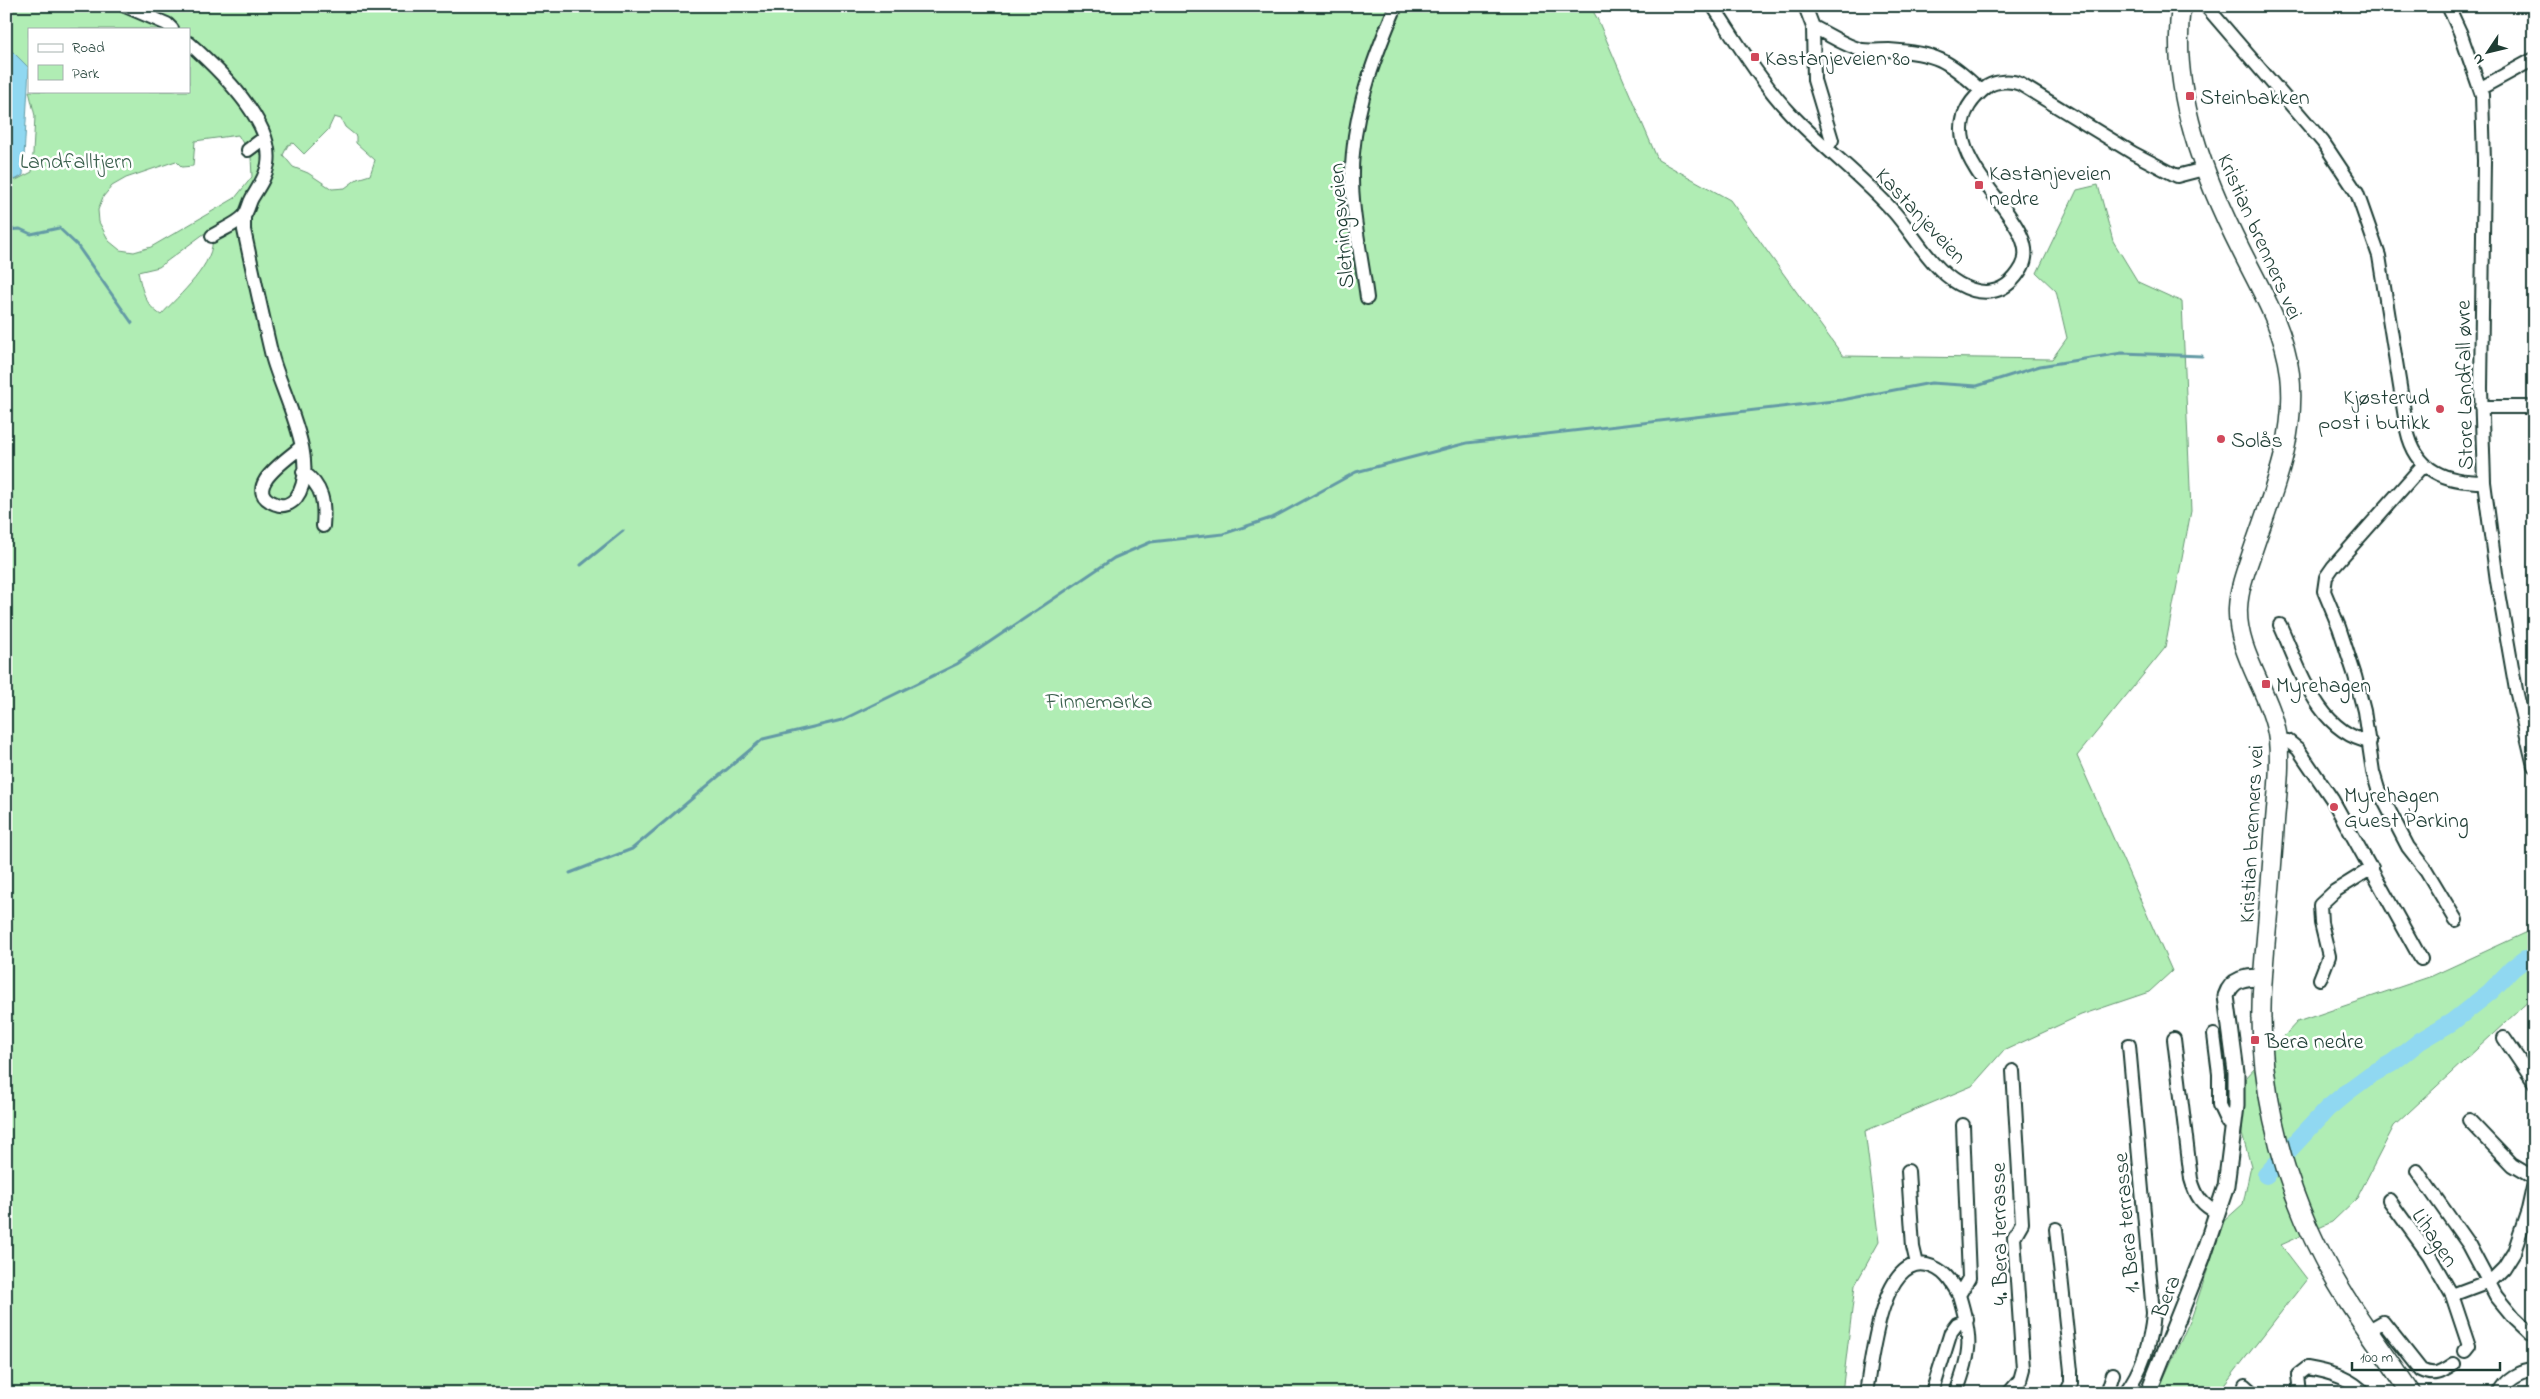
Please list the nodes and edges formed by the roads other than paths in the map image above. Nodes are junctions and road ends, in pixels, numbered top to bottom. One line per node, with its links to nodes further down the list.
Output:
1 (125, 6): 9 (street)
2 (1396, 6): 20 (street, Sletningsveien)
3 (1713, 6): 15 (street, Kastanjeveien)
4 (1805, 6): 8 (street)
5 (2181, 6): 17 (main road, Kristian brenners vei)
6 (2206, 6): 24 (street)
7 (2448, 6): 12 (street, Store Landfall øvre)
8 (1812, 27): 13 (street); 15 (street)
9 (171, 28)
10 (190, 44): 14 (street)
11 (2534, 58): 12 (street)
12 (2481, 88): 21 (street, Store Landfall øvre)
13 (1981, 91): 15 (street, Kastanjeveien); 17 (street)
14 (264, 138): 16 (street); 18 (street)
15 (1827, 148)
16 (248, 150)
17 (2204, 170): 29 (main road, Kristian brenners vei)
18 (244, 216): 19 (street); 23 (street)
19 (212, 236)
20 (1367, 298)
21 (2481, 407): 22 (street); 26 (street, Store Landfall øvre)
22 (2534, 407)
23 (301, 448): 25 (street); 25 (street)
24 (2424, 464): 26 (street); 30 (street)
25 (304, 472): 27 (street)
26 (2484, 482): 31 (street, Store Landfall øvre)
27 (323, 526)
28 (2280, 625): 30 (street)
29 (2278, 740): 32 (street); 35 (main road, Kristian brenners vei)
30 (2370, 742): 33 (street)
31 (2534, 766)
32 (2372, 868): 34 (street); 36 (street)
33 (2456, 920)
34 (2421, 959)
35 (2263, 977): 45 (street, Bera); 60 (main road, Kristian brenners vei)
36 (2320, 979)
37 (2214, 1035): 45 (street)
38 (2504, 1038): 42 (street)
39 (2174, 1039): 53 (street)
40 (2129, 1044): 72 (street, 1. Bera terrasse)
41 (2013, 1071): 69 (street, 4. Bera terrasse)
42 (2534, 1082)
43 (2469, 1120): 50 (street)
44 (2534, 1121): 47 (street)
45 (2235, 1123): 53 (street, Bera)
46 (1963, 1125): 58 (street)
47 (2534, 1140)
48 (1908, 1170): 55 (street)
49 (2417, 1171): 56 (street)
50 (2534, 1178)
51 (2534, 1183): 56 (street, Lihagen)
52 (2389, 1200): 57 (street, Lihagen)
53 (2218, 1213): 73 (street, Bera)
54 (2056, 1229): 70 (street)
55 (1917, 1264): 58 (street); 66 (street)
56 (2487, 1283): 57 (street, Lihagen); 61 (street)
57 (2452, 1295): 62 (street, Lihagen)
58 (1959, 1296): 59 (street)
59 (1967, 1320): 67 (street); 68 (street)
60 (2376, 1326): 63 (street); 76 (main road, Kristian brenners vei)
61 (2533, 1333)
62 (2465, 1351)
63 (2454, 1364)
64 (2534, 1370): 77 (street)
65 (2113, 1374): 71 (street)
66 (1866, 1393)
67 (1932, 1393)
68 (1956, 1393)
69 (2009, 1393)
70 (2066, 1393)
71 (2107, 1393)
72 (2125, 1393)
73 (2148, 1393)
74 (2300, 1393): 75 (street)
75 (2364, 1393)
76 (2412, 1393)
77 (2499, 1393)

